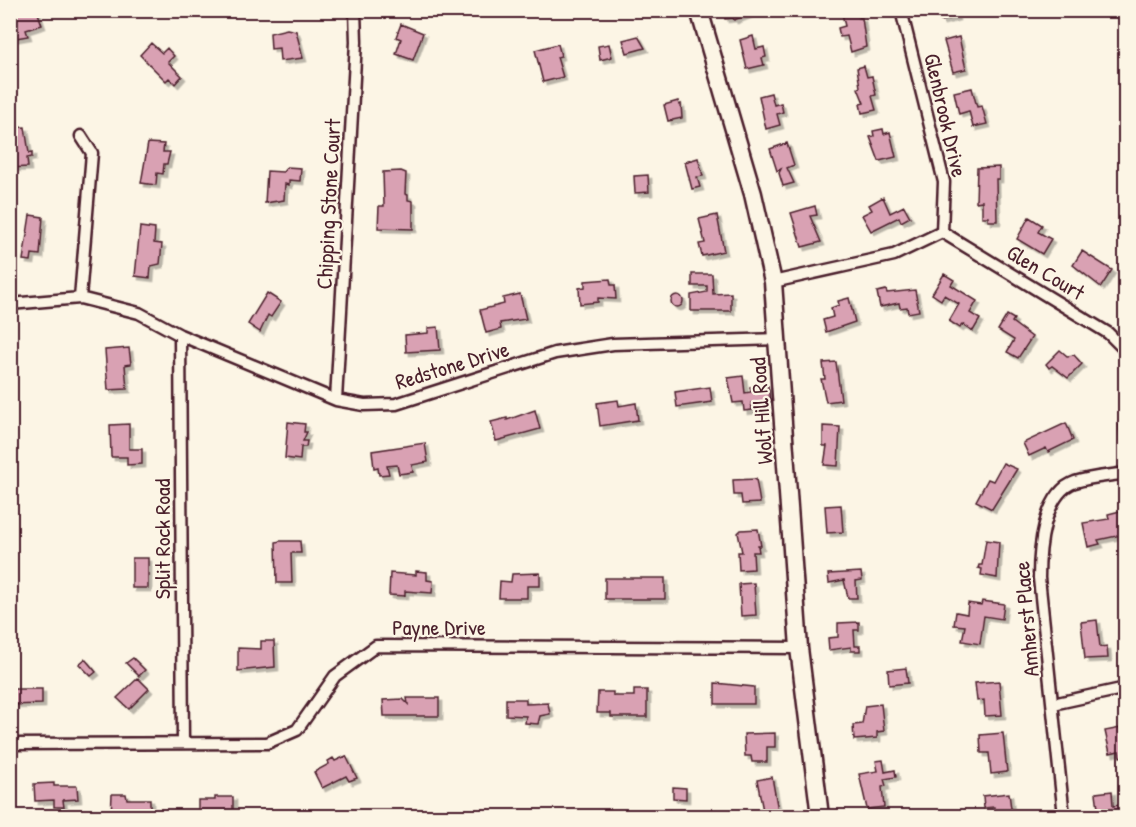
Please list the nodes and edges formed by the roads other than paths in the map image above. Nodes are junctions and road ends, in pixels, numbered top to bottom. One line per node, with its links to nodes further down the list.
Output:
1 (355, 10): 12 (street, Chipping Stone Court)
2 (699, 10): 6 (street, Wolf Hill Road)
3 (901, 10): 5 (street, Glenbrook Drive)
4 (81, 136): 7 (street)
5 (942, 232): 6 (street); 11 (street, Glen Court)
6 (773, 282): 10 (street, Wolf Hill Road)
7 (80, 298): 8 (street, Redstone Drive); 9 (street, Redstone Drive)
8 (10, 304)
9 (180, 335): 12 (street, Redstone Drive); 17 (street, Split Rock Road)
10 (779, 339): 12 (street, Redstone Drive); 14 (street, Wolf Hill Road)
11 (1125, 351)
12 (336, 400)
13 (1125, 472): 16 (street, Amherst Place)
14 (800, 648): 17 (street, Payne Drive); 19 (street, Wolf Hill Road)
15 (1125, 688): 16 (street)
16 (1053, 704): 20 (street, Amherst Place)
17 (183, 743): 18 (street, Payne Drive)
18 (10, 744)
19 (820, 816)
20 (1064, 816)

